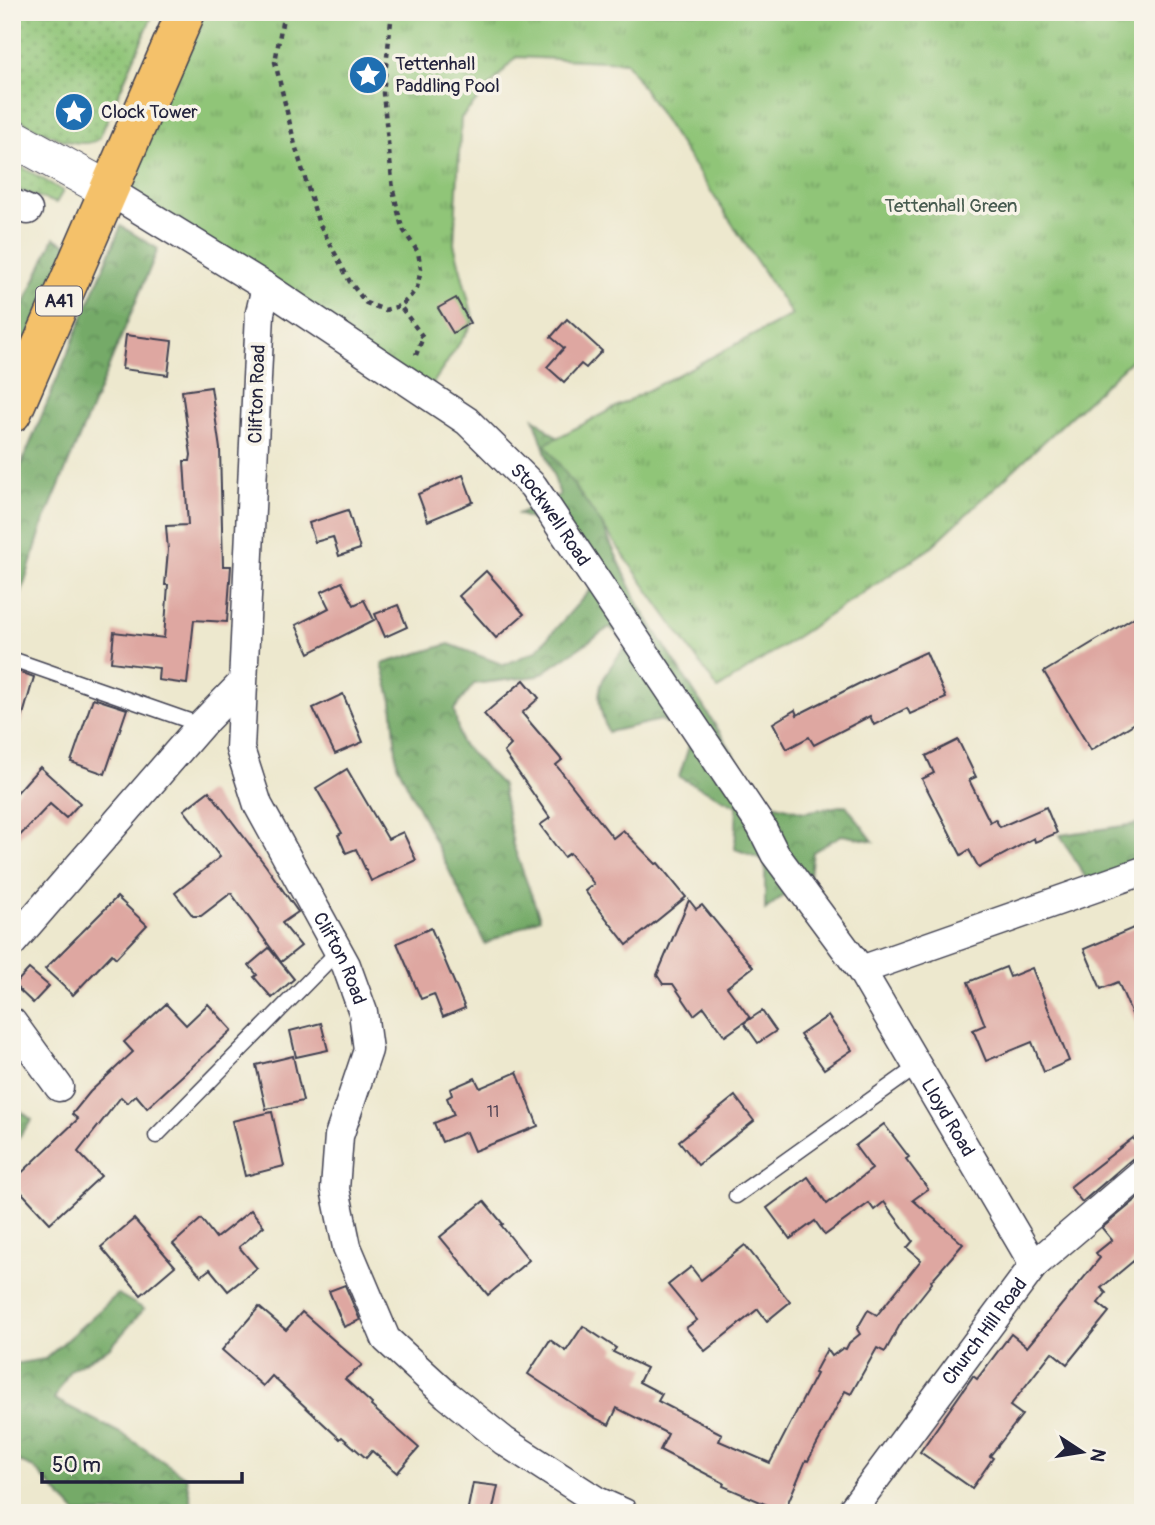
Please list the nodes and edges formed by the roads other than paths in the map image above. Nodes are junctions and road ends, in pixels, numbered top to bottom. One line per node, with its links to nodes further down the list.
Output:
1 (186, 12): 3 (highway, A41)
2 (12, 137): 3 (street)
3 (108, 190): 4 (street, Stockwell Road); 5 (highway, A41)
4 (266, 287): 7 (street, Clifton Road); 12 (street, Stockwell Road)
5 (12, 413)
6 (12, 659): 8 (lane)
7 (242, 683): 8 (street); 11 (street, Clifton Road)
8 (201, 725): 10 (street)
9 (1143, 871): 12 (street)
10 (12, 943)
11 (339, 950): 16 (lane); 20 (street, Clifton Road)
12 (861, 970): 14 (street, Lloyd Road)
13 (12, 1022): 15 (street)
14 (918, 1066): 18 (lane); 19 (street, Lloyd Road)
15 (59, 1087)
16 (156, 1136)
17 (1143, 1172): 19 (street, Church Hill Road)
18 (736, 1196)
19 (1034, 1265): 22 (street, Church Hill Road)
20 (597, 1507): 21 (street, Clifton Road)
21 (624, 1513)
22 (850, 1513)

